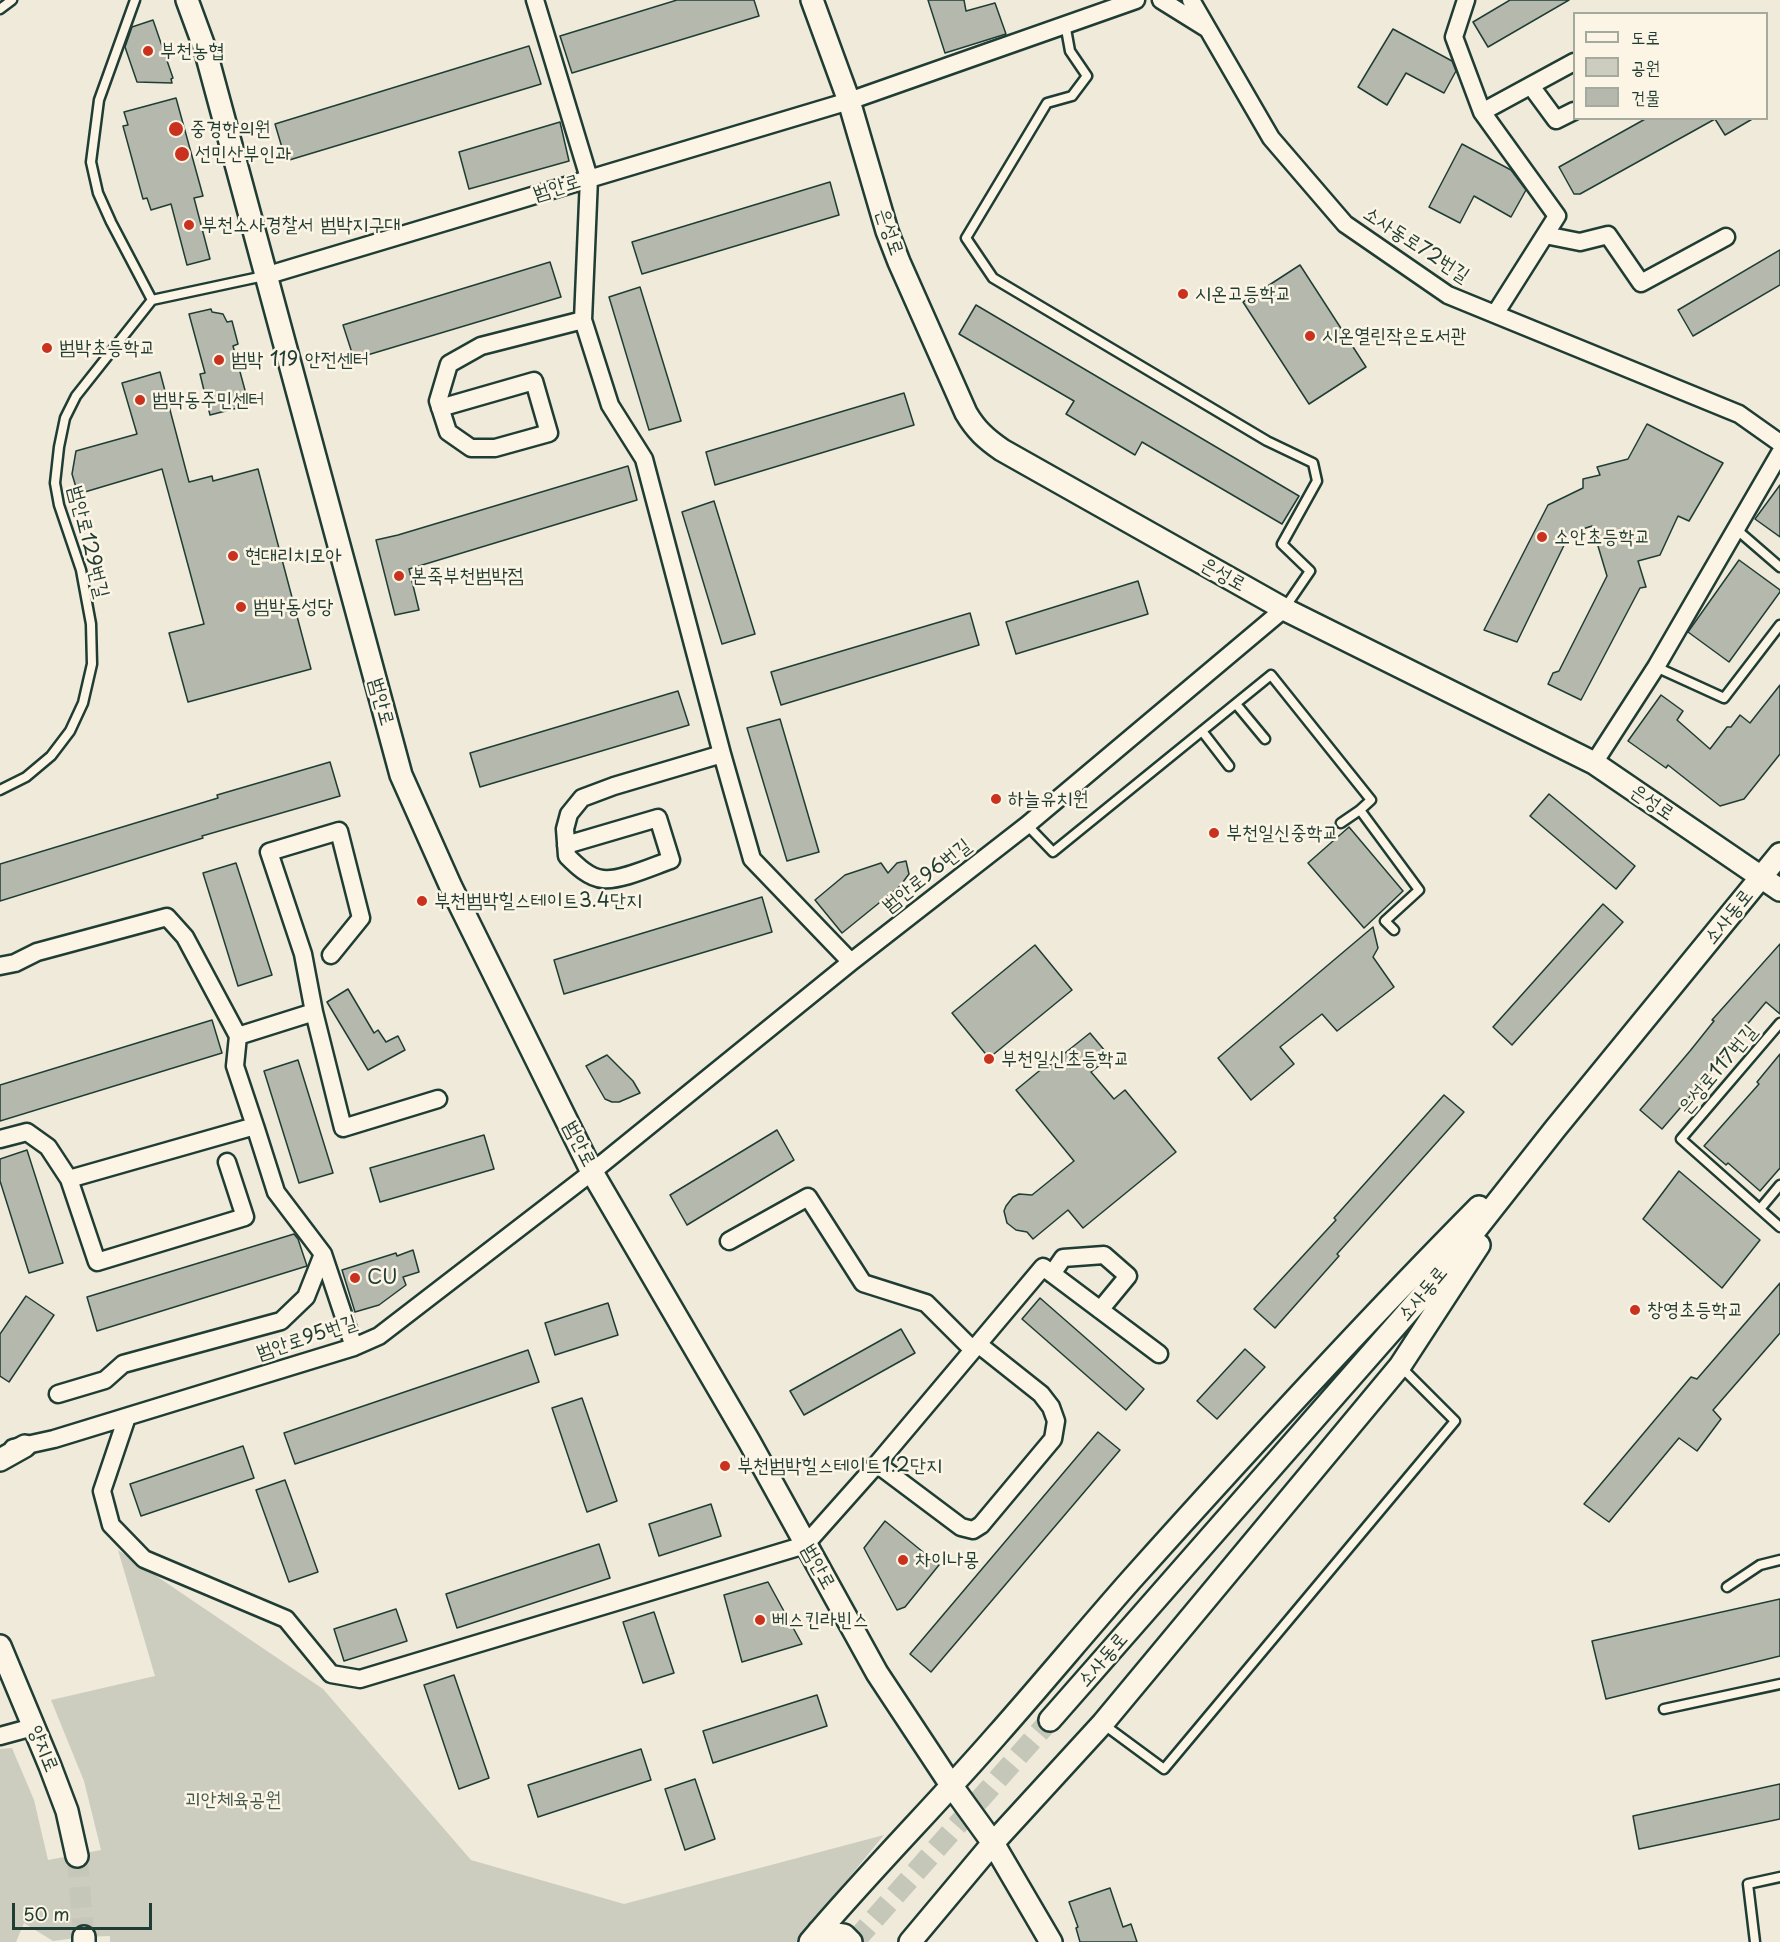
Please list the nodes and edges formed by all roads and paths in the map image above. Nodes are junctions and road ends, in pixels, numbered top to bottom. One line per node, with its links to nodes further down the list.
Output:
1 (12, 0): 10 (lane)
2 (135, 0): 22 (lane)
3 (187, 0): 21 (street, 범안로)
4 (535, 0): 18 (street)
5 (812, 0): 15 (street, 은성로)
6 (1136, 0): 11 (street)
7 (1161, 0): 12 (street, 소사동로72번길)
8 (1191, 0): 12 (street, 소사동로72번길)
9 (1466, 0): 16 (street)
10 (0, 9)
11 (1063, 26): 15 (street); 30 (lane)
12 (1207, 28): 23 (street, 소사동로72번길)
13 (1573, 63): 14 (street)
14 (1530, 86): 16 (street); 17 (street)
15 (849, 101): 18 (street, 범안로); 30 (street, 은성로)
16 (1482, 112): 19 (street)
17 (1573, 112)
18 (590, 178): 21 (street, 범안로); 24 (street)
19 (1545, 235): 20 (street); 23 (street)
20 (1726, 237)
21 (265, 276): 22 (lane); 59 (street, 범안로)
22 (152, 300): 39 (lane, 범안로129번길)
23 (1495, 314): 26 (street, 소사동로72번길)
24 (583, 320): 25 (street); 36 (street)
25 (440, 408): 25 (street)
26 (1780, 443)
27 (1780, 453): 28 (street)
28 (1736, 529): 29 (lane); 32 (street)
29 (1780, 567)
30 (1284, 609): 37 (street, 은성로); 42 (street, 범안로96번길)
31 (1780, 625): 32 (lane)
32 (1656, 667): 37 (street)
33 (1236, 704): 34 (lane); 35 (lane); 40 (lane)
34 (1202, 731): 38 (lane); 42 (lane)
35 (1265, 739)
36 (722, 754): 43 (street); 49 (street)
37 (1594, 763): 45 (street, 은성로)
38 (1229, 766)
39 (0, 790)
40 (1360, 810): 41 (lane); 47 (lane)
41 (1341, 823)
42 (1027, 825): 49 (street, 범안로96번길)
43 (566, 845): 43 (street)
44 (1780, 854): 45 (street, 소사동로)
45 (1762, 877): 46 (street, 은성로); 56 (street, 소사동로)
46 (1780, 890)
47 (1394, 930)
48 (331, 955): 51 (street)
49 (851, 962): 59 (street, 범안로96번길)
50 (0, 966): 53 (street)
51 (314, 1012): 53 (street); 54 (street)
52 (1780, 1023): 62 (lane, 은성로117번길)
53 (238, 1036): 55 (street)
54 (438, 1099)
55 (255, 1126): 60 (street); 65 (street)
56 (1555, 1130): 71 (street); 85 (street, 소사동로); 89 (street)
57 (0, 1139): 60 (street)
58 (227, 1162): 60 (street)
59 (592, 1172): 68 (street, 범안로95번길); 79 (street, 범안로)
60 (69, 1179)
61 (1780, 1185): 62 (lane)
62 (1760, 1209): 63 (lane)
63 (1780, 1227)
64 (729, 1241): 69 (street)
65 (323, 1254): 68 (street); 72 (street)
66 (1052, 1274): 67 (street); 67 (street); 69 (street)
67 (1100, 1310): 70 (street)
68 (354, 1347): 73 (street, 범안로95번길)
69 (976, 1347): 78 (street); 78 (street)
70 (1159, 1354)
71 (1400, 1366): 86 (street); 86 (lane)
72 (58, 1394)
73 (127, 1417): 75 (street, 범안로95번길); 79 (street)
74 (0, 1440): 75 (street, 범안로95번길)
75 (25, 1446): 76 (street, 범안로95번길); 77 (street)
76 (0, 1450)
77 (0, 1460)
78 (878, 1464): 79 (street)
79 (806, 1545): 89 (street, 범안로)
80 (1780, 1560): 81 (lane)
81 (1727, 1587)
82 (0, 1646): 87 (street, 양지로)
83 (1780, 1684): 84 (lane)
84 (1664, 1709)
85 (1050, 1720)
86 (1103, 1723): 90 (street)
87 (33, 1727): 88 (street); 91 (street, 양지로)
88 (0, 1736)
89 (951, 1785): 90 (street, 범안로); 93 (street)
90 (993, 1843): 95 (street); 96 (street, 범안로)
91 (77, 1856)
92 (1780, 1877): 97 (lane)
93 (814, 1936): 94 (street)
94 (851, 1942)
95 (910, 1942)
96 (1051, 1942)
97 (1755, 1942)

